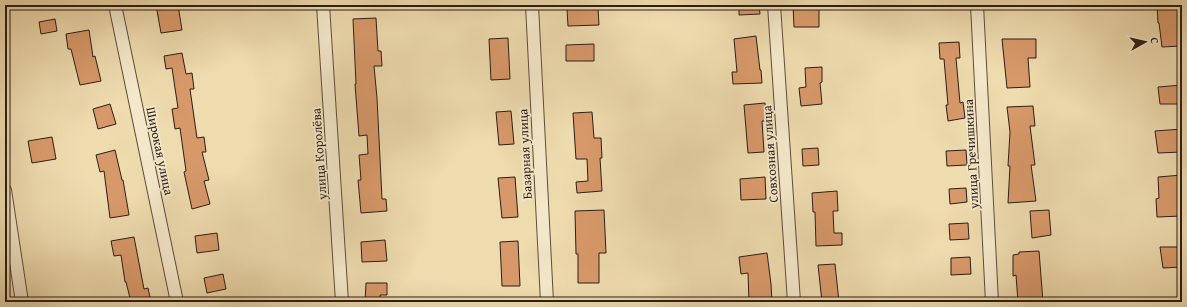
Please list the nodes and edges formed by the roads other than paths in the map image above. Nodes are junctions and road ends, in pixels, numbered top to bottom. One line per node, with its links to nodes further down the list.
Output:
1 (115, 5): 8 (street, Широкая улица)
2 (323, 5): 9 (street, улица Королёва)
3 (532, 5): 10 (street, Базарная улица)
4 (774, 5): 11 (street, Совхозная улица)
5 (977, 5): 12 (street, улица Гречишкина)
6 (5, 190): 7 (street)
7 (22, 302)
8 (176, 302)
9 (342, 302)
10 (547, 302)
11 (794, 302)
12 (992, 302)

